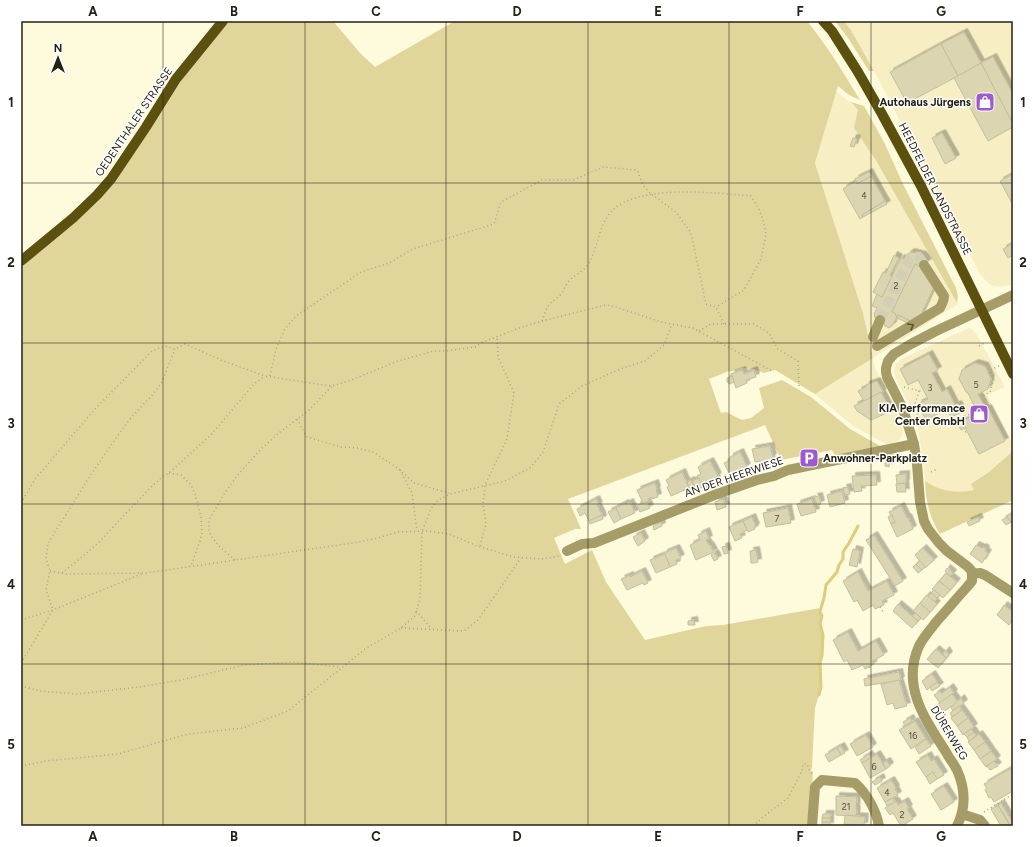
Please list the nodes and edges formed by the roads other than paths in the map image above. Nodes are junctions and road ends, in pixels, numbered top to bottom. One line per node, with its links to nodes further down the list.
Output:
1 (223, 21): 3 (main road, OEDENTHALER STRASSE)
2 (823, 21): 6 (main road, HEEDFELDER LANDSTRASSE)
3 (21, 261)
4 (924, 265): 7 (street, one-way to 4)
5 (1013, 295): 6 (street)
6 (982, 310): 8 (main road, HEEDFELDER LANDSTRASSE); 9 (street)
7 (880, 320)
8 (1013, 374)
9 (914, 444): 10 (street, AN DER HEERWIESE); 11 (street)
10 (564, 553)
11 (972, 574): 12 (street); 13 (street, DÜRERWEG)
12 (1013, 593)
13 (962, 814): 16 (street, DÜRERWEG); 17 (street)
14 (812, 826): 15 (street)
15 (879, 826)
16 (958, 826)
17 (985, 826)

